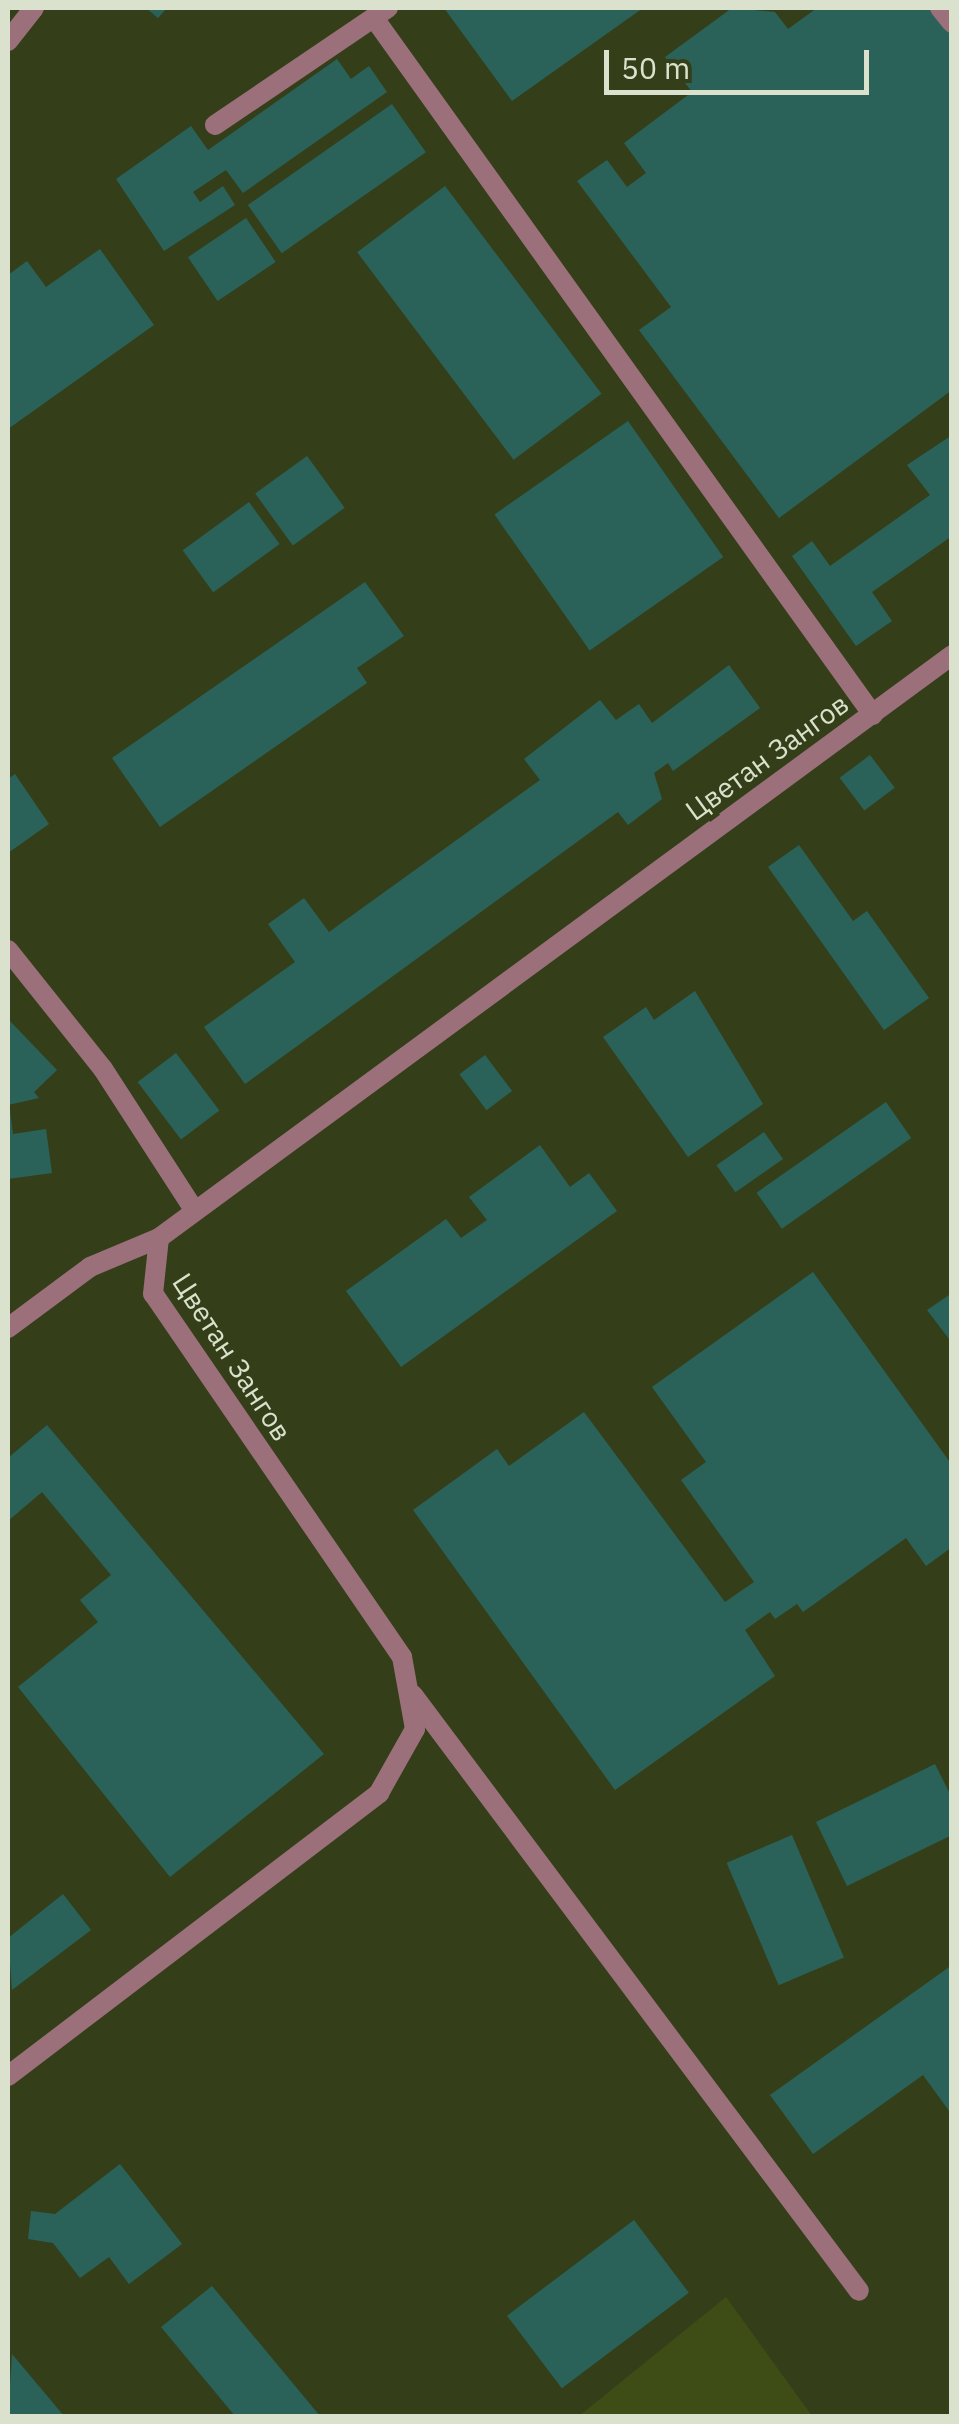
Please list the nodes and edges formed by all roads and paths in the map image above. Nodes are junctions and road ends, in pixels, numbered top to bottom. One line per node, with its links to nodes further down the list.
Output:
1 (34, 8): 5 (street)
2 (940, 8): 4 (street)
3 (381, 13): 6 (street); 8 (street)
4 (952, 24)
5 (8, 41)
6 (214, 125)
7 (952, 655): 8 (street, Цветан Зангов)
8 (873, 714): 10 (street, Цветан Зангов)
9 (8, 950): 10 (street)
10 (193, 1208): 11 (street, Цветан Зангов)
11 (159, 1238): 12 (street); 13 (street, Цветан Зангов)
12 (8, 1328)
13 (413, 1694): 14 (street, Цветан Зангов); 15 (street)
14 (8, 2076)
15 (859, 2291)

